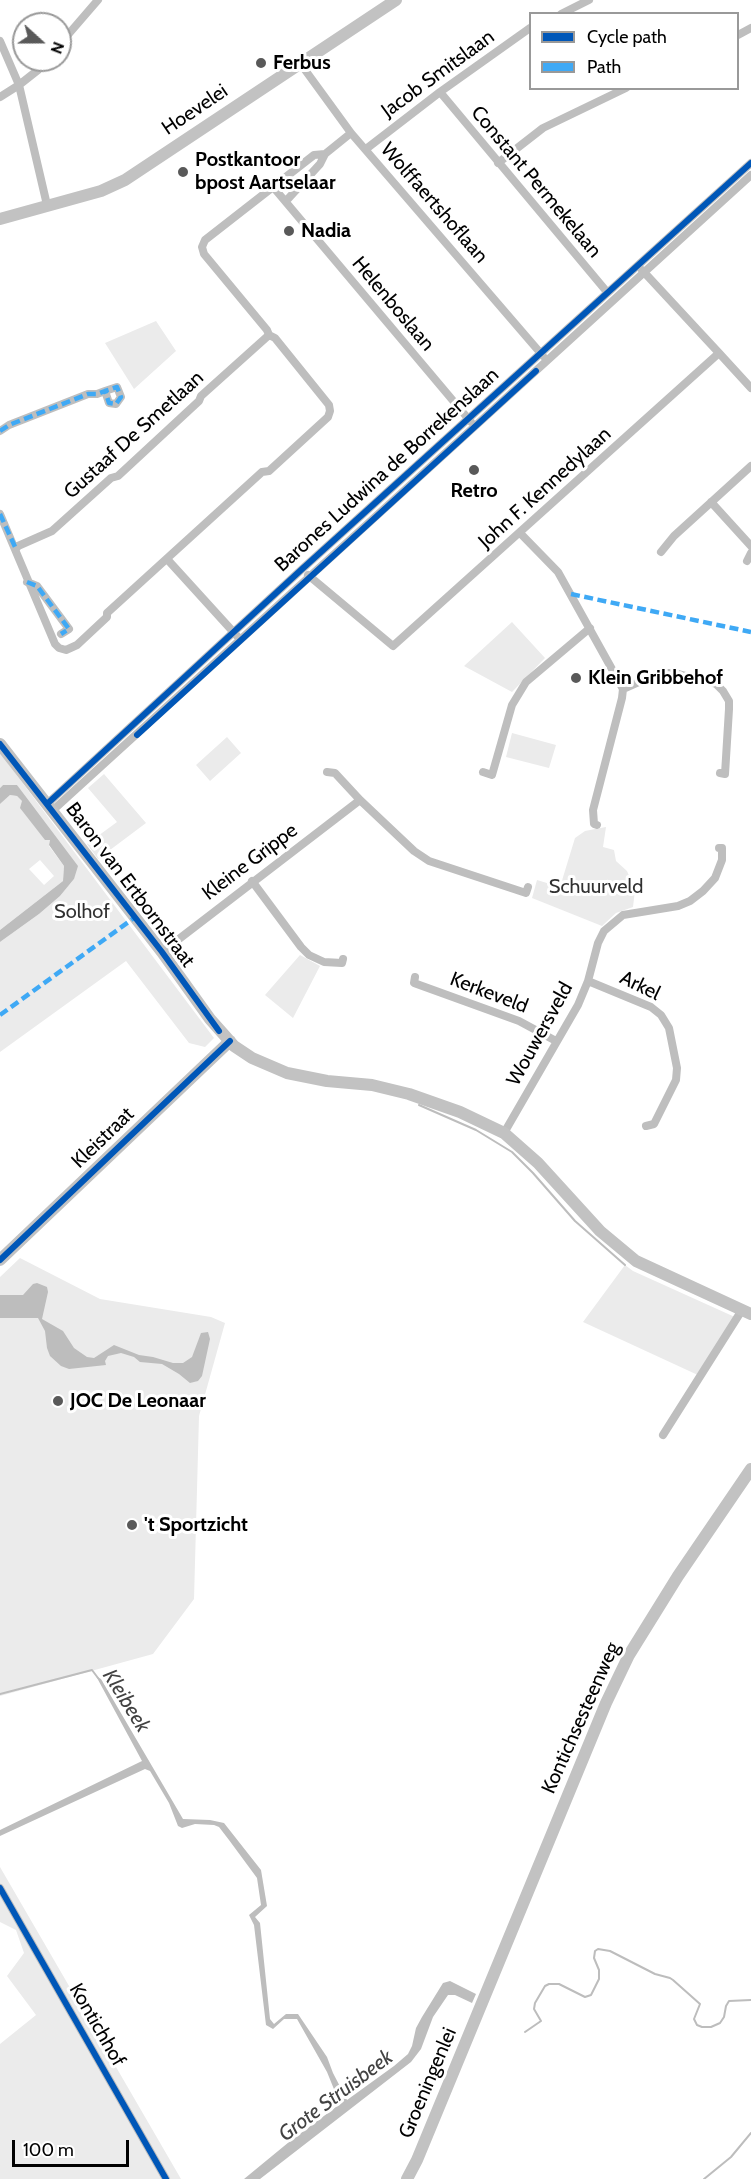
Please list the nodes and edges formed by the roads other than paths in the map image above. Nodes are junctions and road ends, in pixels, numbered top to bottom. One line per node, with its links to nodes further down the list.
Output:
1 (98, 0): 6 (street)
2 (396, 0): 8 (street, Hoevelei)
3 (589, 0): 4 (street)
4 (565, 12)
5 (529, 29): 12 (street, Jacob Smitslaan)
6 (72, 30)
7 (0, 41): 10 (street)
8 (300, 63): 14 (street, Wolffaertshoflaan); 22 (street, Hoevelei)
9 (36, 72): 10 (street)
10 (19, 86): 13 (street); 22 (street)
11 (622, 90): 17 (street)
12 (441, 92): 15 (street, Jacob Smitslaan); 17 (street, Constant Permekelaan)
13 (0, 97)
14 (351, 132): 15 (street, Wolffaertshoflaan); 16 (street)
15 (366, 149): 27 (street, Wolffaertshoflaan)
16 (325, 154): 20 (street); 21 (street)
17 (498, 163): 25 (street, Constant Permekelaan)
18 (751, 163): 24 (street, Barones Ludwina de Borrekenslaan)
19 (751, 175): 24 (street, Barones Ludwina de Borrekenslaan)
20 (274, 188): 21 (street, Helenboslaan); 26 (street)
21 (286, 201): 32 (street, Helenboslaan)
22 (47, 205): 23 (street, Hoevelei)
23 (0, 219)
24 (641, 269): 25 (street, Barones Ludwina de Borrekenslaan); 28 (street); 29 (street, Barones Ludwina de Borrekenslaan)
25 (607, 292): 27 (street, Barones Ludwina de Borrekenslaan)
26 (269, 335): 40 (street, Gustaaf De Smetlaan); 42 (street)
27 (541, 353): 29 (street, Wolffaertshoflaan); 32 (street, Barones Ludwina de Borrekenslaan)
28 (719, 353): 30 (street); 38 (street, John F. Kennedylaan)
29 (548, 361): 33 (street, Barones Ludwina de Borrekenslaan)
30 (751, 388)
31 (105, 391): 34 (street)
32 (468, 419): 33 (street, Helenboslaan); 43 (street, Barones Ludwina de Borrekenslaan)
33 (475, 427): 44 (street, Barones Ludwina de Borrekenslaan)
34 (0, 431)
35 (751, 466): 36 (street)
36 (711, 502): 39 (street); 41 (street)
37 (0, 514): 40 (street)
38 (520, 533): 44 (street, John F. Kennedylaan); 46 (street)
39 (751, 546)
40 (16, 549): 45 (street)
41 (661, 552)
42 (167, 559): 45 (street); 47 (street)
43 (302, 570): 44 (street, John F. Kennedylaan); 47 (street, Barones Ludwina de Borrekenslaan)
44 (310, 577): 49 (street, Barones Ludwina de Borrekenslaan)
45 (27, 582): 48 (street)
46 (590, 628): 50 (street); 53 (street)
47 (235, 633): 49 (street); 56 (street, Barones Ludwina de Borrekenslaan)
48 (61, 634)
49 (242, 641): 56 (street, Barones Ludwina de Borrekenslaan)
50 (623, 689): 54 (street); 57 (street)
51 (0, 744): 56 (street, Baron van Ertbornstraat)
52 (327, 772): 55 (street)
53 (483, 772)
54 (720, 773)
55 (360, 800): 59 (street, Kleine Grippe); 60 (street)
56 (50, 808): 61 (street, Baron van Ertbornstraat)
57 (597, 825)
58 (719, 848): 64 (street, Wouwersveld)
59 (252, 881): 61 (street, Kleine Grippe); 62 (street)
60 (528, 887)
61 (162, 952): 65 (street, Baron van Ertbornstraat)
62 (343, 959)
63 (415, 977): 66 (street, Kerkeveld)
64 (588, 981): 66 (street, Wouwersveld); 67 (street, Arkel)
65 (230, 1041): 68 (street, Baron van Ertbornstraat); 69 (street, Kleistraat)
66 (556, 1041): 68 (street, Wouwersveld)
67 (646, 1126)
68 (504, 1132): 70 (street, Baron van Ertbornstraat)
69 (0, 1260)
70 (746, 1312): 71 (street)
71 (663, 1436)
72 (751, 1470): 74 (street, Kontichsesteenweg)
73 (0, 1888): 75 (street, Kontichhof)
74 (483, 2001): 76 (street, Groeningenlei)
75 (166, 2179)
76 (407, 2179)

